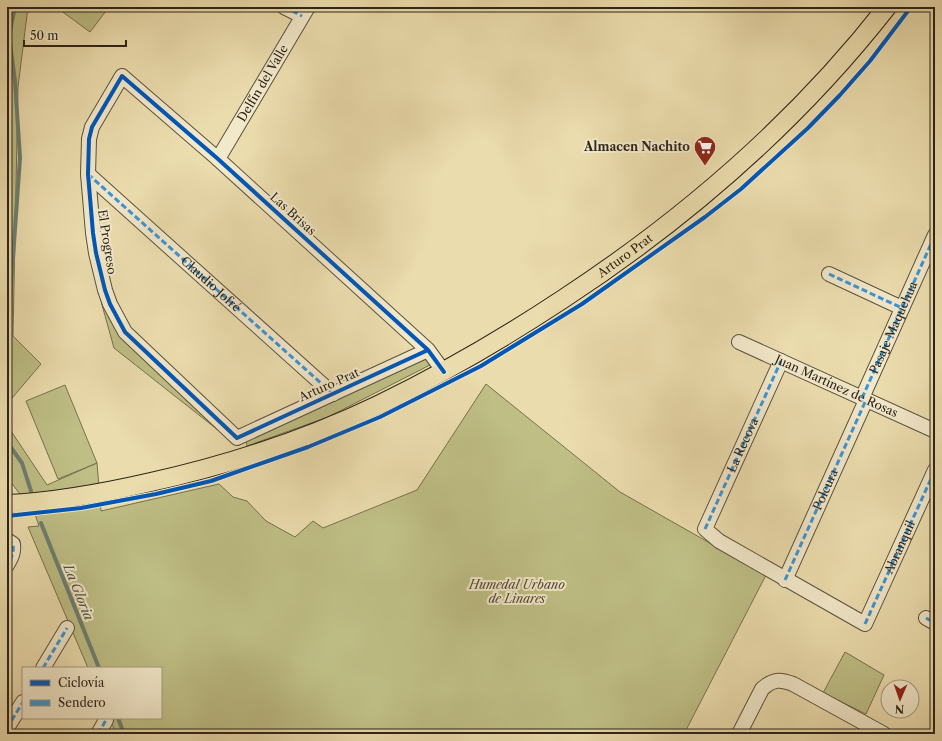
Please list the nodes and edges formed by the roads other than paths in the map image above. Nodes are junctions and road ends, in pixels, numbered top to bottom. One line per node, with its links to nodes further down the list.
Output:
1 (284, 7): 3 (street)
2 (887, 7): 13 (main road, Arturo Prat)
3 (305, 12): 5 (street, Delfín del Valle)
4 (122, 76): 5 (street, Las Brisas); 6 (street, El Progreso)
5 (218, 159): 11 (street, Las Brisas)
6 (88, 174): 14 (street, Claudio Jofré); 17 (street, El Progreso)
7 (935, 235): 9 (street, Pasaje Maquehua)
8 (829, 274): 9 (street)
9 (902, 308): 15 (street, Pasaje Maquehua)
10 (739, 342): 12 (street, Juan Martínez de Rosas)
11 (428, 350): 13 (street, Las Brisas); 14 (street, Arturo Prat)
12 (781, 361): 15 (street, Juan Martínez de Rosas); 22 (street, La Recova)
13 (444, 372): 19 (main road, Arturo Prat)
14 (333, 394): 17 (street, Arturo Prat)
15 (864, 399): 16 (street, Juan Martínez de Rosas); 22 (street, Polcura)
16 (935, 431)
17 (237, 438)
18 (935, 470): 22 (street, Abranquil)
19 (7, 504)
20 (10, 542): 21 (street)
21 (7, 565)
22 (785, 580)
23 (67, 628): 24 (street)
24 (44, 667)
25 (22, 704): 27 (street)
26 (106, 720): 28 (street)
27 (7, 728)
28 (98, 734)
29 (739, 734): 30 (street)
30 (884, 734)

